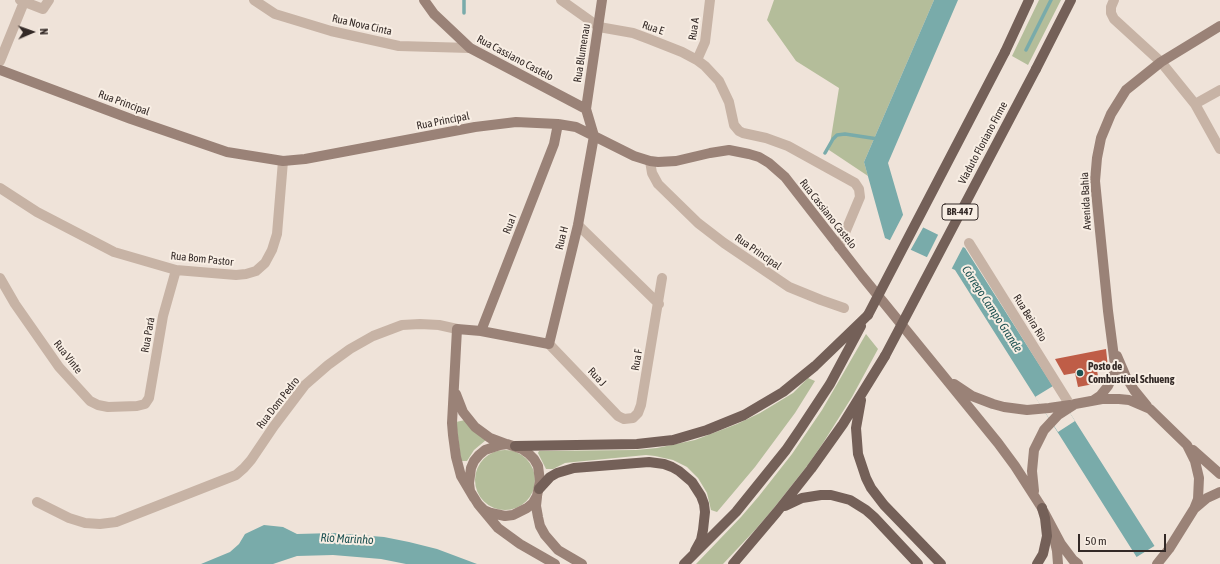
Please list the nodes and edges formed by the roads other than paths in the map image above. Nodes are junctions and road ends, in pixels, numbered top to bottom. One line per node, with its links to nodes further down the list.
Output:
1 (49, 0): 10 (street)
2 (254, 0): 13 (street, Rua Nova Cinta)
3 (424, 0): 13 (main road, Rua Cassiano Castelo)
4 (561, 0): 12 (street)
5 (602, 0): 12 (main road, Rua Blumenau)
6 (710, 0): 14 (street, Rua A)
7 (1029, 0): 35 (main road, Viaduto Floriano Firme / BR-447, bridge)
8 (1071, 0): 41 (main road, Viaduto Floriano Firme / BR-447, bridge)
9 (1114, 0): 16 (street)
10 (22, 1): 15 (street)
11 (1220, 26): 16 (main road, Avenida Bahia)
12 (599, 27): 14 (street, Rua E); 20 (main road, Rua Blumenau)
13 (470, 48): 20 (main road, Rua Cassiano Castelo)
14 (697, 60): 29 (street, Rua E)
15 (0, 61)
16 (1161, 62): 19 (street); 38 (main road, Avenida Bahia)
17 (0, 70): 24 (main road, Rua Principal)
18 (1220, 90): 19 (street)
19 (1195, 104): 23 (street)
20 (586, 109): 22 (main road)
21 (558, 124): 22 (main road, Rua Principal); 24 (main road, Rua Principal); 37 (main road, Rua I)
22 (594, 136): 25 (main road, Rua Principal); 27 (main road, Rua H)
23 (1220, 149)
24 (283, 161): 30 (street, Rua Bom Pastor)
25 (650, 161): 29 (main road, Rua Cassiano Castelo); 34 (street, Rua Principal)
26 (0, 188): 30 (street, Rua Bom Pastor)
27 (578, 225): 33 (street); 39 (main road, Rua H)
28 (969, 243): 45 (street, Rua Beira Rio)
29 (839, 248): 40 (main road, Rua Cassiano Castelo)
30 (176, 270): 44 (street, Rua Pará)
31 (0, 278): 44 (street, Rua Vinte)
32 (662, 278): 33 (street, Rua F)
33 (659, 304): 47 (street, Rua F)
34 (844, 308)
35 (860, 326): 48 (main road); 59 (main road)
36 (457, 329): 37 (main road, Rua Dom Pedro); 42 (main road); 54 (street, Rua Dom Pedro)
37 (481, 332): 39 (main road, Rua Dom Pedro)
38 (1112, 335): 43 (main road, Avenida Bahia); 46 (main road, Avenida Bahia)
39 (549, 344): 47 (street, Rua J)
40 (944, 376): 45 (main road, Rua Cassiano Castelo); 55 (main road, Rua Cassiano Castelo)
41 (872, 377): 57 (main road, BR-447); 64 (main road)
42 (455, 384): 48 (main road); 53 (main road)
43 (1094, 400): 45 (main road, Rua Cassiano Castelo); 46 (main road, Rua Cassiano Castelo)
44 (144, 404)
45 (1069, 406): 55 (main road)
46 (1150, 409): 49 (main road)
47 (633, 418)
48 (511, 445): 52 (main road); 53 (main road)
49 (1187, 445): 50 (main road); 56 (main road)
50 (1220, 474)
51 (1220, 492): 56 (main road)
52 (538, 493): 53 (main road); 59 (main road); 61 (main road)
53 (476, 501): 60 (main road)
54 (37, 502)
55 (1042, 508): 58 (main road); 65 (main road)
56 (1194, 508): 68 (main road)
57 (777, 512): 62 (main road, BR-447); 63 (main road)
58 (1052, 526): 66 (main road); 67 (main road)
59 (688, 561)
60 (555, 564)
61 (582, 564)
62 (733, 564)
63 (918, 564)
64 (941, 564)
65 (1037, 564)
66 (1058, 564)
67 (1078, 564)
68 (1157, 564)

